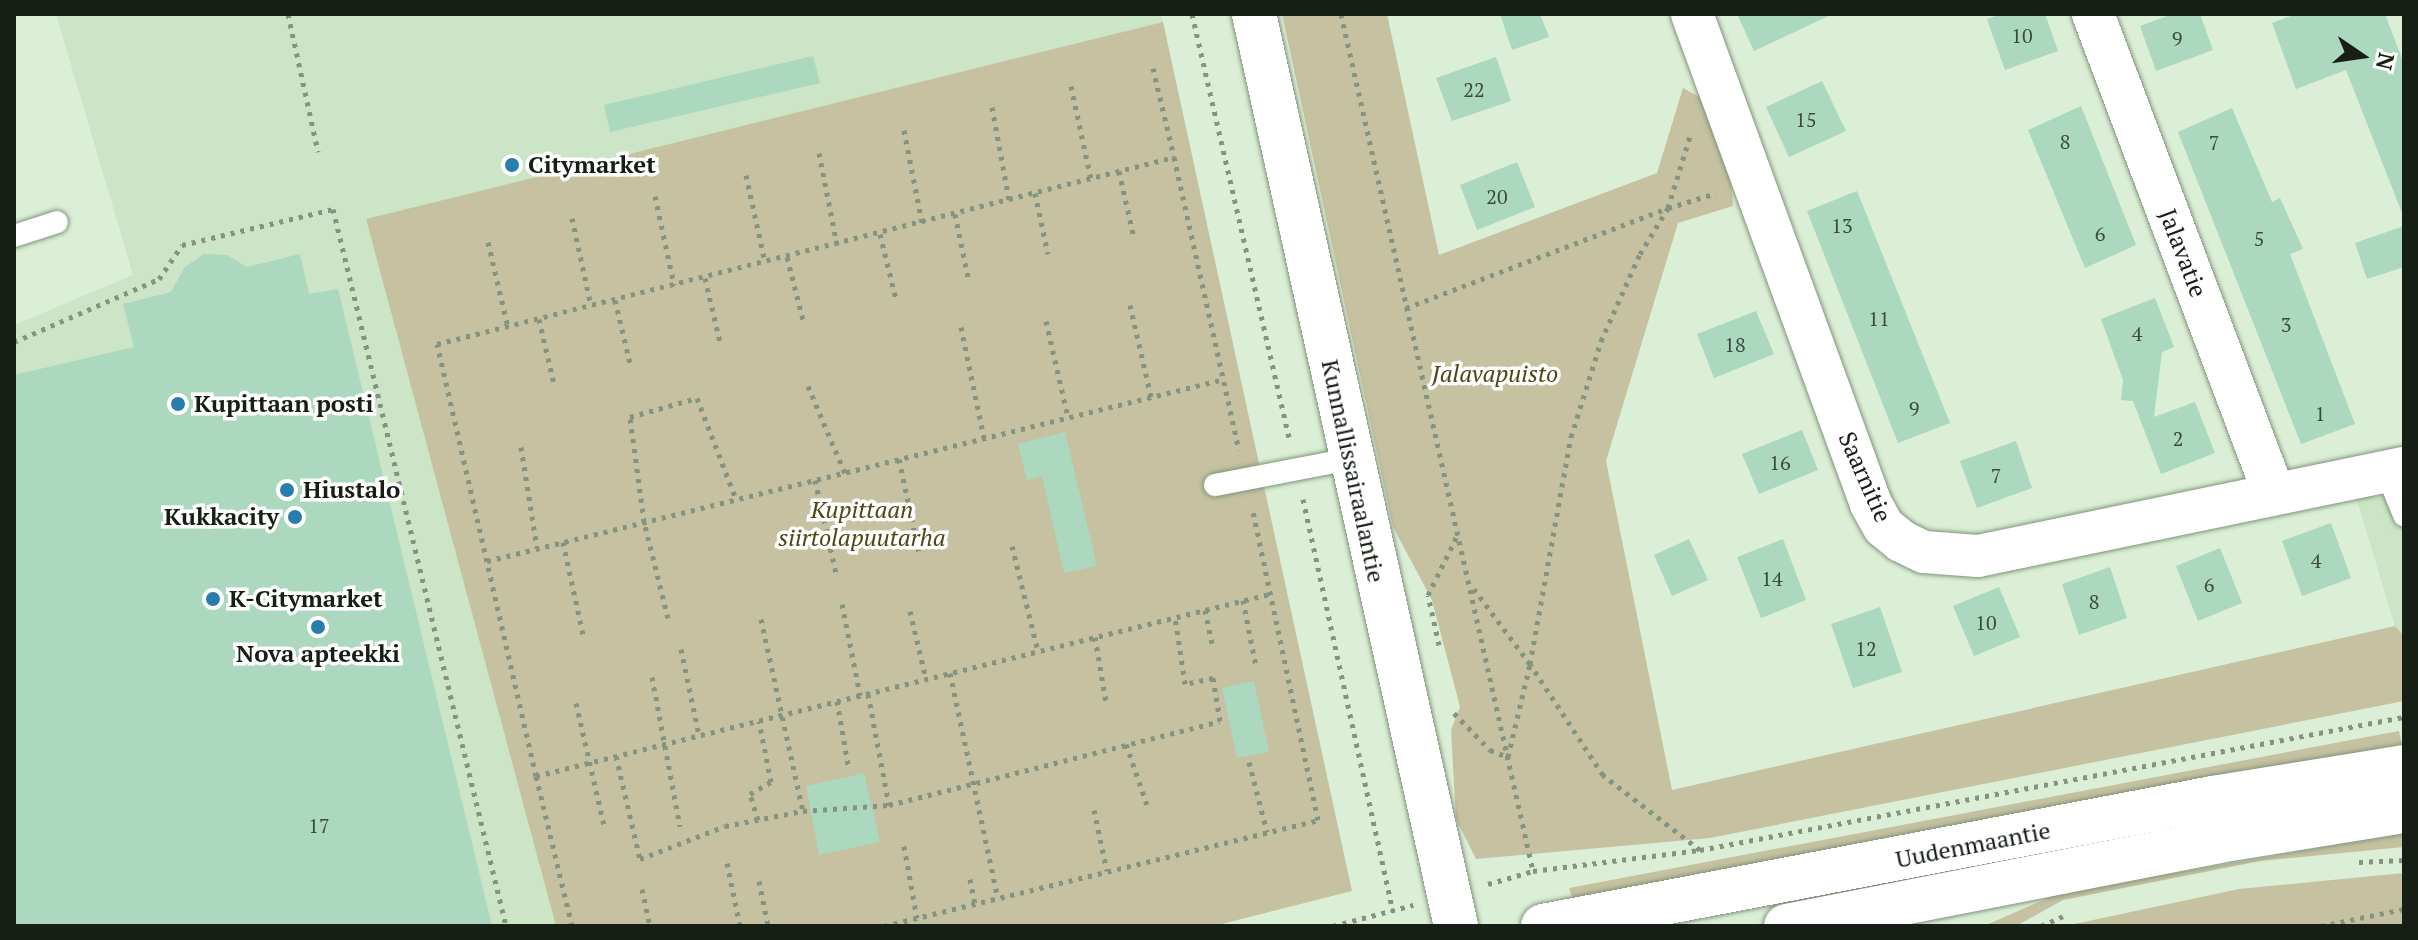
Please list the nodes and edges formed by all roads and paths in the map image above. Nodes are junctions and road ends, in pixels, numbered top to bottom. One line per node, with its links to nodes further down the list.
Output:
1 (288, 14): 11 (path)
2 (1254, 14): 58 (main road, Kunnallissairaalantie)
3 (1341, 14): 41 (path)
4 (1692, 14): 17 (street, Saarnitie)
5 (2093, 14): 64 (street, Jalavatie)
6 (1153, 68): 13 (path)
7 (1071, 86): 16 (path)
8 (992, 107): 20 (path)
9 (1693, 126): 21 (path)
10 (904, 130): 25 (path)
11 (318, 152)
12 (819, 153): 30 (path)
13 (1174, 157): 14 (path); 50 (path)
14 (1119, 171): 16 (path); 28 (path)
15 (746, 175): 33 (path)
16 (1091, 179): 18 (path)
17 (1751, 182): 21 (path); 64 (street, Saarnitie)
18 (1035, 193): 20 (path); 31 (path)
19 (655, 196): 36 (path)
20 (1009, 200): 22 (path)
21 (1668, 208): 41 (path); 90 (path)
22 (955, 214): 25 (path); 34 (path)
23 (572, 218): 40 (path)
24 (57, 222): 27 (lane)
25 (922, 223): 26 (path)
26 (880, 234): 30 (path); 37 (path)
27 (14, 236)
28 (1134, 238)
29 (488, 242): 45 (path)
30 (837, 245): 32 (path)
31 (1048, 254)
32 (787, 257): 33 (path); 43 (path)
33 (765, 262): 35 (path)
34 (968, 277)
35 (705, 278): 36 (path); 48 (path)
36 (674, 285): 38 (path)
37 (896, 299)
38 (615, 300): 40 (path); 49 (path)
39 (1130, 305): 53 (path)
40 (591, 306): 42 (path)
41 (1406, 308): 68 (path)
42 (539, 319): 45 (path); 51 (path)
43 (803, 320)
44 (1046, 321): 54 (path)
45 (508, 327): 73 (path)
46 (961, 327): 55 (path)
47 (14, 342): 137 (path)
48 (720, 342)
49 (630, 363)
50 (1224, 379): 53 (path); 61 (path)
51 (554, 384)
52 (808, 386): 60 (path)
53 (1151, 397): 54 (path)
54 (1068, 417): 55 (path)
55 (984, 438): 57 (path)
56 (521, 447): 71 (path)
57 (899, 459): 60 (path); 72 (path)
58 (1350, 459): 61 (lane); 135 (main road, Kunnallissairaalantie)
59 (2395, 470): 64 (street, Saarnitie); 66 (lane)
60 (845, 473): 62 (path)
61 (1245, 477): 63 (lane); 76 (path)
62 (815, 480): 65 (path); 74 (path)
63 (1215, 485)
64 (2273, 491)
65 (736, 499): 67 (path); 67 (path)
66 (2404, 515)
67 (644, 522): 69 (path); 83 (path)
68 (1457, 537): 75 (path); 77 (path)
69 (562, 542): 71 (path); 86 (path)
70 (1012, 546): 89 (path)
71 (537, 548): 73 (path)
72 (919, 553)
73 (487, 561): 113 (path)
74 (836, 573)
75 (1471, 585): 90 (path); 108 (path)
76 (1270, 594): 78 (path); 123 (path)
77 (1428, 595)
78 (1243, 600): 80 (path); 91 (path)
79 (842, 604): 96 (path)
80 (1205, 610): 82 (path); 88 (path)
81 (910, 611): 94 (path)
82 (1175, 617): 85 (path); 106 (path)
83 (668, 618)
84 (761, 619): 100 (path)
85 (1095, 637): 89 (path); 98 (path)
86 (584, 639)
87 (681, 649): 104 (path)
88 (1213, 649)
89 (1038, 651): 92 (path)
90 (1530, 664): 108 (path); 125 (path)
91 (1256, 666)
92 (950, 673): 94 (path); 114 (path)
93 (652, 677): 105 (path)
94 (926, 679): 95 (path)
95 (868, 694): 96 (path); 115 (path)
96 (860, 695): 97 (path)
97 (837, 701): 100 (path); 111 (path)
98 (1106, 702)
99 (576, 703): 109 (path)
100 (779, 715): 103 (path); 118 (path)
101 (2404, 717): 125 (path)
102 (1455, 718): 108 (path)
103 (759, 721): 104 (path); 120 (path)
104 (699, 735): 105 (path)
105 (666, 744): 107 (path); 122 (path)
106 (1126, 744): 114 (path); 116 (path)
107 (616, 756): 109 (path); 120 (path)
108 (1508, 757): 127 (path)
109 (591, 762): 113 (path); 121 (path)
110 (1249, 762): 123 (path)
111 (848, 765)
112 (2404, 767): 144 (main road, Uudenmaantie)
113 (536, 776): 138 (path)
114 (973, 781): 115 (path); 132 (path)
115 (889, 805): 118 (path)
116 (1148, 808)
117 (1094, 810): 128 (path)
118 (803, 811): 120 (path)
119 (2404, 811): 145 (main road, Uudenmaantie)
120 (758, 820)
121 (604, 825)
122 (680, 826)
123 (1267, 832): 128 (path)
124 (904, 846): 136 (path)
125 (1700, 850): 127 (path)
126 (727, 863): 140 (path)
127 (1533, 871): 135 (path)
128 (1107, 872): 132 (path)
129 (970, 879): 133 (path)
130 (759, 881): 141 (path)
131 (642, 889): 139 (path)
132 (998, 898): 133 (path)
133 (975, 904): 136 (path)
134 (2404, 909): 146 (path)
135 (1453, 911): 143 (path)
136 (917, 918): 142 (path)
137 (506, 926)
138 (572, 926)
139 (650, 926)
140 (740, 926)
141 (768, 926)
142 (884, 926)
143 (1333, 926)
144 (1543, 926)
145 (1786, 926)
146 (2321, 926)

